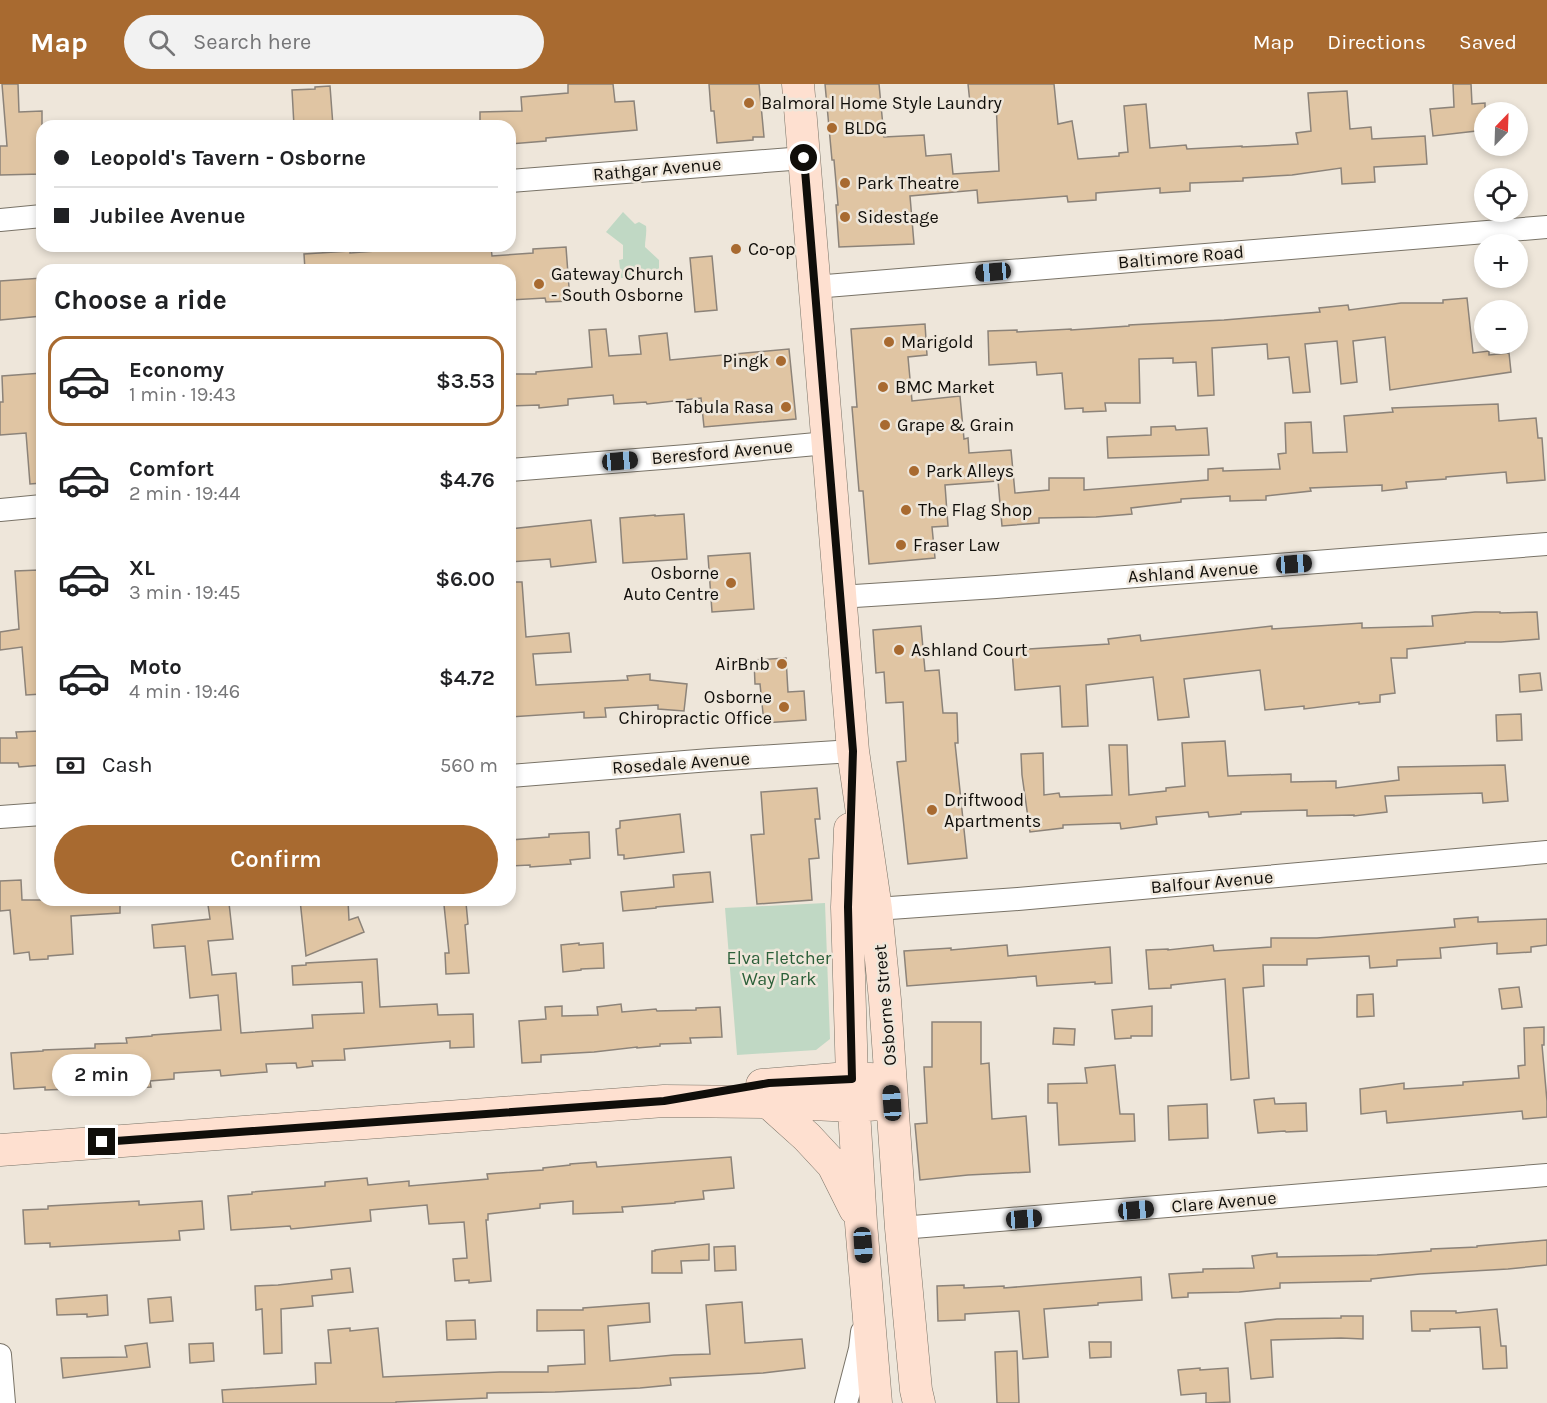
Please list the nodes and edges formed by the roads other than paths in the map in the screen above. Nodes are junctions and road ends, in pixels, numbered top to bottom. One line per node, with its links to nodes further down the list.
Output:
1 (798, 84): 2 (main road, Osborne Street)
2 (804, 158): 3 (street, Rathgar Avenue); 7 (main road, Osborne Street)
3 (516, 181)
4 (36, 217): 5 (street)
5 (0, 220)
6 (1547, 227): 7 (street, Baltimore Road)
7 (814, 287): 8 (main road, Osborne Street)
8 (827, 443): 9 (street, Beresford Avenue); 13 (main road, Osborne Street)
9 (516, 470)
10 (36, 507): 11 (street)
11 (0, 510)
12 (1547, 544): 13 (street, Ashland Avenue)
13 (839, 597): 14 (main road, Osborne Street)
14 (853, 751): 15 (street, Rosedale Avenue); 19 (main road, Osborne Street); 21 (main road, Osborne Street)
15 (516, 776)
16 (36, 814): 17 (street)
17 (0, 817)
18 (1547, 852): 19 (street, Balfour Avenue)
19 (876, 909): 20 (main road, Osborne Street)
20 (892, 1090): 21 (main road); 27 (main road, Osborne Street)
21 (853, 1093): 22 (main road); 23 (main road); 26 (main road, Osborne Street)
22 (664, 1101): 23 (main road); 24 (main road)
23 (768, 1102): 26 (main road)
24 (0, 1150)
25 (1547, 1175): 27 (street, Clare Avenue)
26 (861, 1223): 29 (main road, Osborne Street)
27 (901, 1228): 31 (main road, Osborne Street)
28 (0, 1355): 30 (street)
29 (853, 1402)
30 (4, 1403)
31 (919, 1403)

